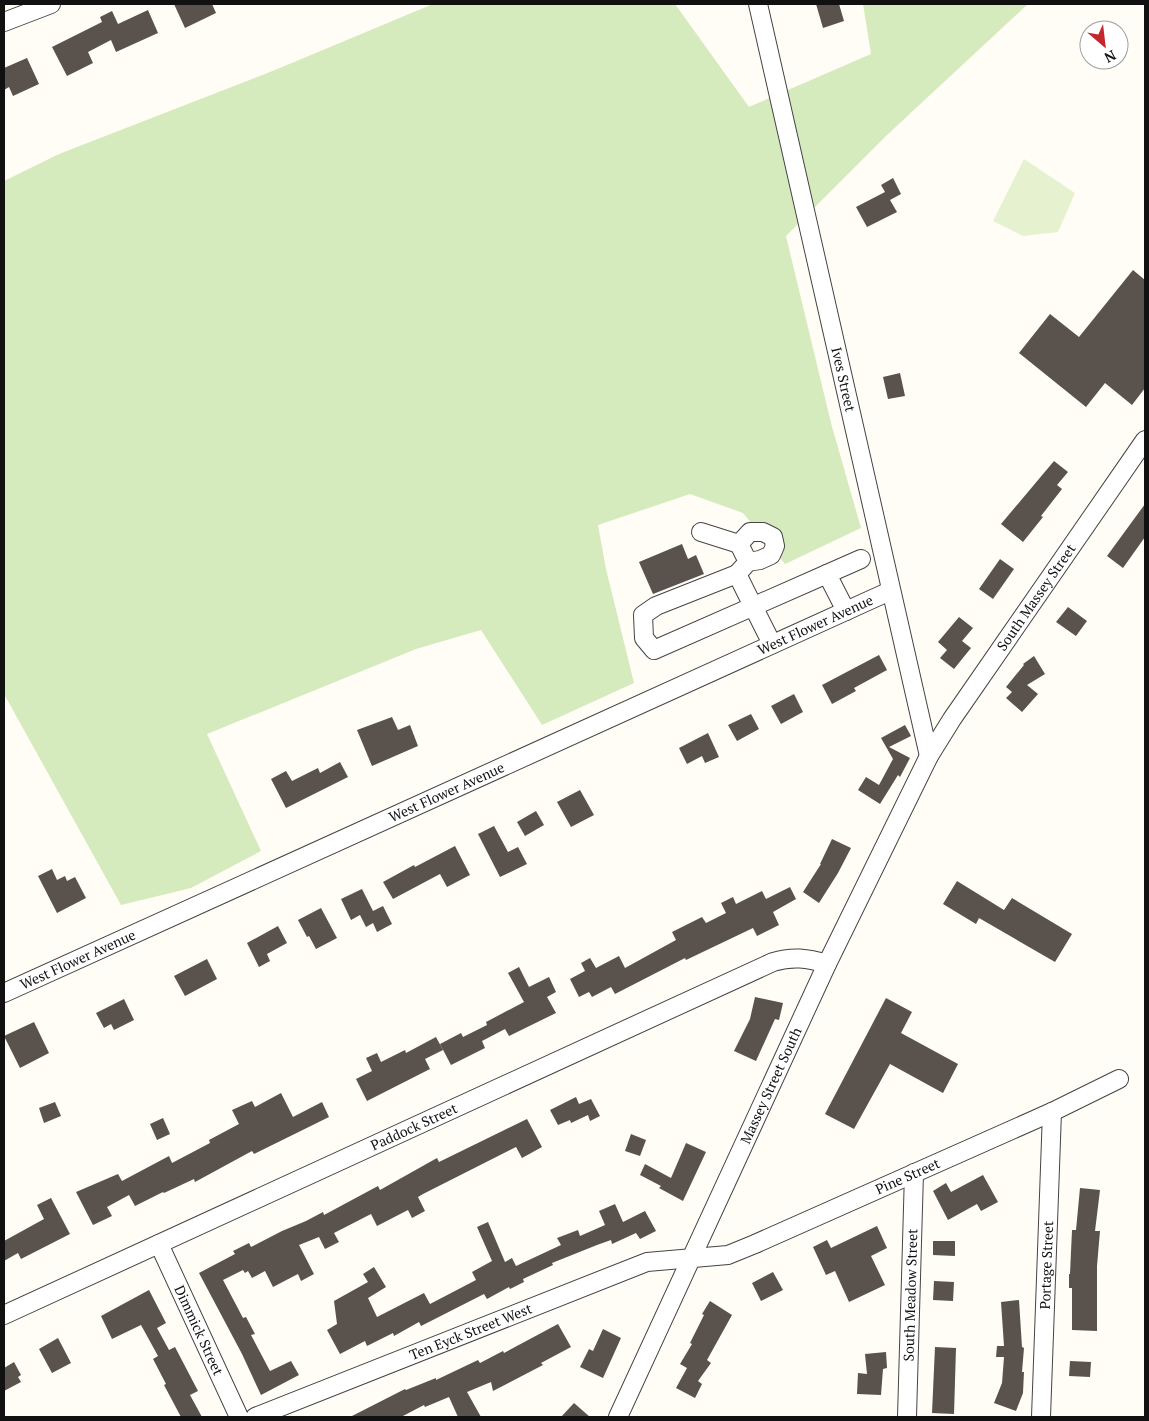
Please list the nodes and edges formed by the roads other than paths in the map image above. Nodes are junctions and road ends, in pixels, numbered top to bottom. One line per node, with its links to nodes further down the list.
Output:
1 (51, 4): 3 (street)
2 (758, 4): 10 (street, Ives Street)
3 (4, 22)
4 (1145, 440): 14 (street, South Massey Street)
5 (701, 532): 6 (street)
6 (739, 544): 8 (street); 8 (street)
7 (861, 559): 9 (street)
8 (743, 568): 11 (street); 11 (street)
9 (827, 574): 11 (street); 12 (street)
10 (890, 591): 12 (street, West Flower Avenue); 14 (street, Ives Street)
11 (754, 607): 13 (street)
12 (846, 611): 13 (street, West Flower Avenue)
13 (772, 644): 16 (street, West Flower Avenue)
14 (929, 756): 15 (street, Massey Street South)
15 (827, 964): 20 (street, Paddock Street); 21 (street, Massey Street South)
16 (4, 993)
17 (1119, 1079): 18 (street, Pine Street)
18 (1052, 1112): 19 (street, Pine Street); 27 (street, Portage Street)
19 (914, 1173): 21 (street, Pine Street); 26 (street, South Meadow Street)
20 (159, 1244): 22 (street, Paddock Street); 23 (street, Dimmick Street)
21 (691, 1259): 24 (street, Ten Eyck Street West); 25 (street, Massey Street South)
22 (4, 1315)
23 (239, 1417)
24 (255, 1417)
25 (618, 1417)
26 (907, 1417)
27 (1041, 1417)

